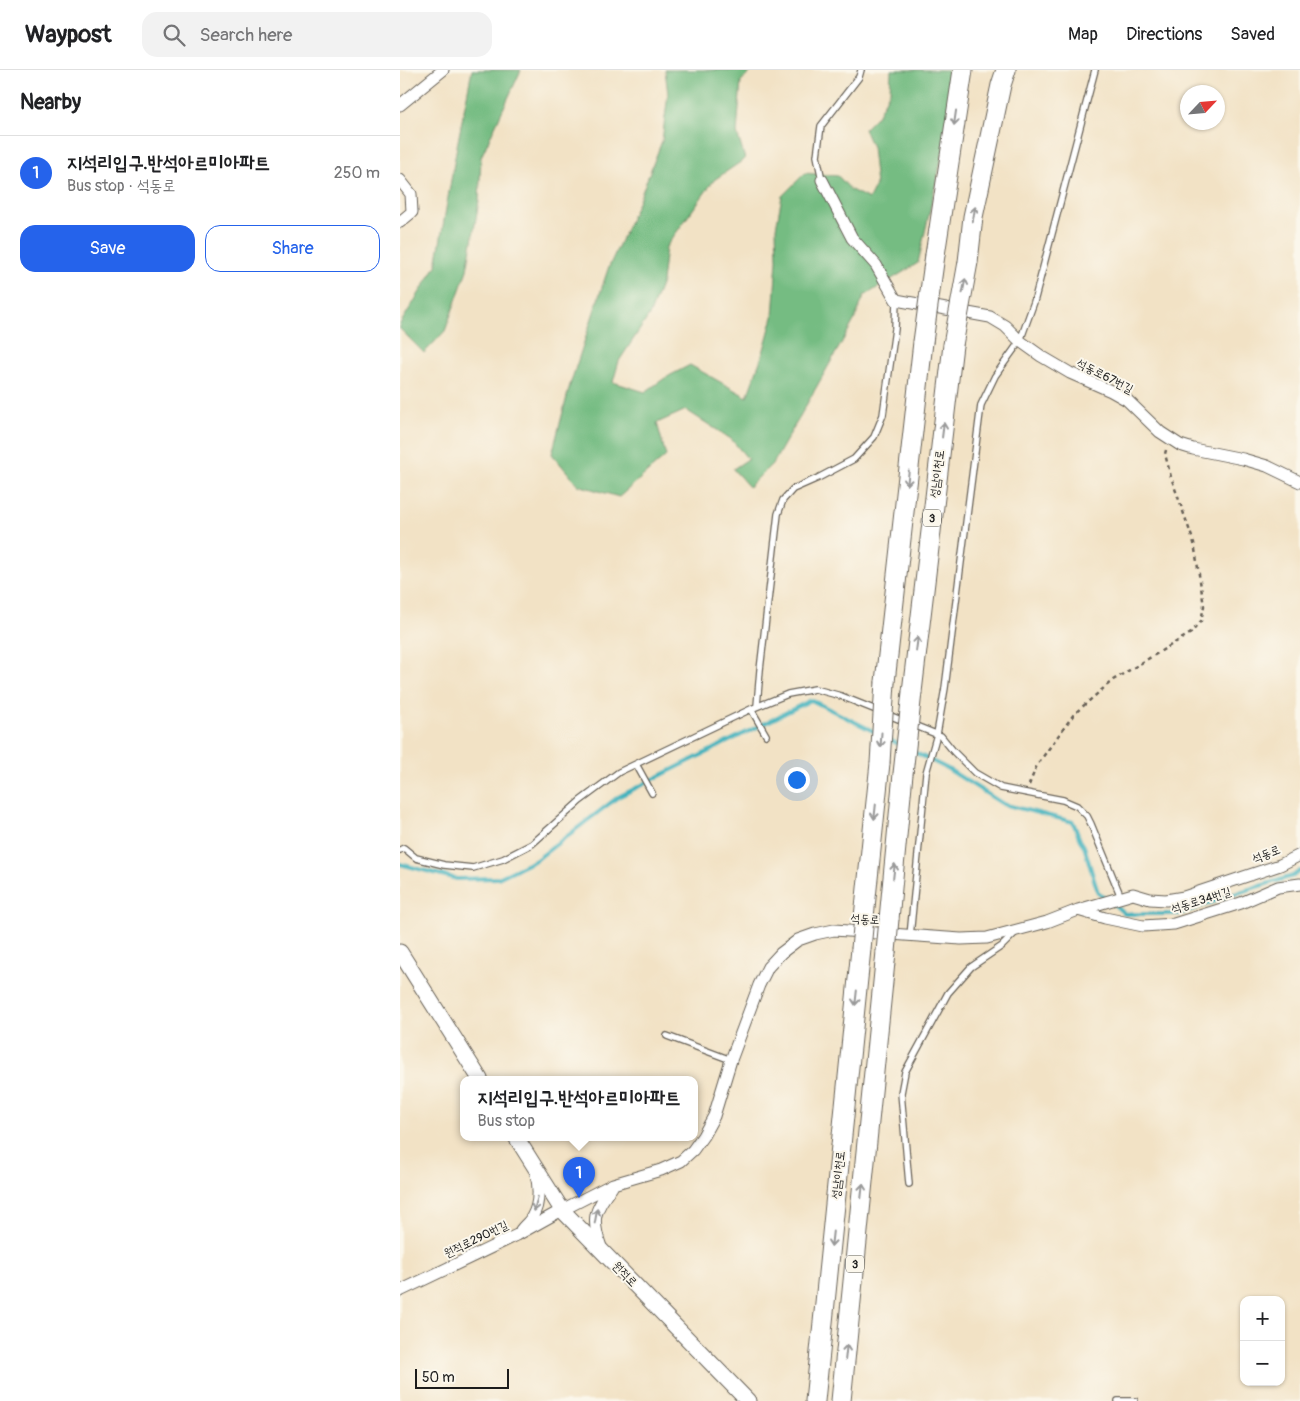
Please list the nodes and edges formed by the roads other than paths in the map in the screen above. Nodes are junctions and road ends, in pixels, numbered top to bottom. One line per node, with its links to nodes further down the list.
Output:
1 (443, 70): 6 (street)
2 (861, 70): 8 (lane)
3 (963, 70): 38 (highway, 성남이천로 / 3, one-way to 38, bridge)
4 (1006, 70): 39 (highway, 성남이천로 / 3, one-way to 4, bridge)
5 (1095, 70): 11 (lane)
6 (400, 104)
7 (400, 180): 9 (street)
8 (822, 180): 10 (street)
9 (400, 222)
10 (896, 300): 11 (street, 석동로67번길); 13 (lane)
11 (1020, 341): 12 (street, 석동로67번길); 15 (lane)
12 (1300, 482)
13 (754, 707): 14 (lane); 15 (lane); 16 (lane)
14 (765, 733)
15 (937, 734): 21 (lane); 24 (lane)
16 (637, 767): 17 (lane); 18 (lane)
17 (650, 791)
18 (400, 850)
19 (1300, 855): 21 (street, 석동로)
20 (1300, 884): 22 (street, 석동로34번길)
21 (1119, 898): 22 (street, 석동로)
22 (1078, 910): 23 (street, 석동로)
23 (1017, 930): 24 (street, 석동로); 32 (lane)
24 (910, 936): 27 (street, 석동로)
25 (400, 952): 28 (street)
26 (667, 1036): 27 (lane)
27 (732, 1060): 31 (street, 석동로)
28 (478, 1076)
29 (519, 1141): 30 (street, 원적로)
30 (535, 1167): 33 (street, 원적로); 34 (street, one-way to 34)
31 (613, 1184): 33 (street, 석동로); 35 (street, one-way to 31)
32 (909, 1184)
33 (562, 1210): 34 (street, 원적로290번길); 35 (street, 원적로)
34 (516, 1235): 36 (street, 원적로290번길)
35 (602, 1251): 37 (street, 원적로)
36 (400, 1291)
37 (748, 1401)
38 (815, 1401)
39 (841, 1401)
40 (1118, 1401): 41 (lane)
41 (1135, 1401)

